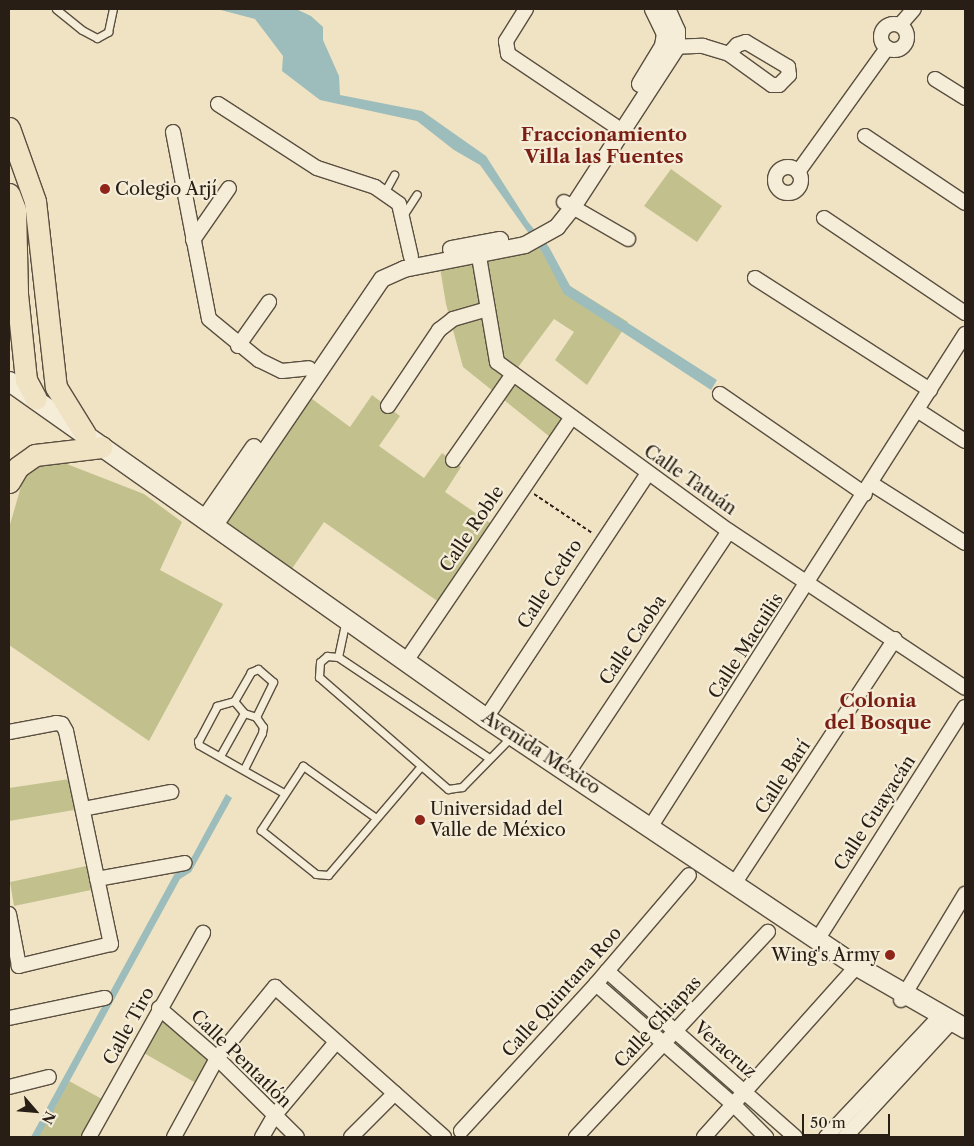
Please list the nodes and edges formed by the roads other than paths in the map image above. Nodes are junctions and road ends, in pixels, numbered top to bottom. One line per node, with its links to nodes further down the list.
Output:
1 (56, 9): 2 (lane)
2 (113, 9)
3 (526, 9): 11 (street)
4 (914, 9): 15 (street)
5 (664, 12): 6 (street)
6 (670, 47): 7 (street); 11 (street); 22 (street)
7 (729, 54)
8 (935, 79): 9 (street)
9 (965, 98)
10 (218, 104): 18 (street)
11 (615, 126): 22 (street)
12 (10, 127): 31 (main road)
13 (173, 132): 26 (street)
14 (865, 136): 21 (street)
15 (798, 172)
16 (394, 175): 18 (lane)
17 (229, 188): 26 (street)
18 (384, 193): 23 (street)
19 (9, 194): 30 (main road)
20 (418, 194): 23 (lane)
21 (965, 203)
22 (569, 204): 25 (street); 27 (street)
23 (402, 218): 28 (street)
24 (824, 218): 34 (street)
25 (628, 239)
26 (193, 240): 36 (street)
27 (478, 250): 28 (street); 33 (street, Calle Tatuán); 53 (street)
28 (411, 257): 37 (street)
29 (755, 278): 40 (street)
30 (18, 294): 31 (main road); 42 (main road)
31 (45, 294): 46 (main road)
32 (269, 302): 36 (street)
33 (488, 309): 38 (street, Calle Tatuán); 43 (street)
34 (965, 313)
35 (965, 334): 40 (street, Calle Macuilis)
36 (238, 346): 37 (street)
37 (309, 368): 53 (street)
38 (513, 374): 45 (street, Calle Tatuán); 49 (street)
39 (10, 382): 42 (main road, Avenida México)
40 (930, 390): 44 (street, Calle Macuilis)
41 (720, 394): 52 (street)
42 (36, 399): 46 (main road, Avenida México)
43 (388, 406)
44 (917, 410): 47 (street); 52 (street, Calle Macuilis)
45 (571, 418): 50 (street, Calle Tatuán); 60 (street, Calle Roble)
46 (85, 434): 48 (main road, Avenida México)
47 (965, 441)
48 (102, 447): 51 (main road); 53 (main road, Avenida México)
49 (453, 460)
50 (648, 473): 54 (street, Calle Tatuán); 66 (street, Calle Cedro)
51 (9, 482)
52 (868, 489): 55 (street); 56 (street, Calle Macuilis)
53 (210, 522): 57 (main road, Avenida México)
54 (729, 530): 56 (street, Calle Tatuán); 73 (street, Calle Caoba)
55 (965, 543)
56 (808, 584): 58 (street, Calle Tatuán); 78 (street, Calle Macuilis)
57 (347, 619): 59 (lane); 60 (main road, Avenida México)
58 (895, 639): 61 (street, Calle Tatuán); 82 (street, Calle Barí)
59 (338, 657): 70 (lane); 71 (lane)
60 (406, 661): 66 (main road, Avenida México)
61 (965, 688)
62 (234, 700): 64 (lane); 65 (lane); 69 (lane)
63 (965, 707): 87 (street, Calle Guayacán)
64 (244, 713): 65 (lane); 69 (lane)
65 (256, 716): 72 (lane)
66 (486, 718): 68 (main road, Avenida México)
67 (9, 732): 76 (street)
68 (514, 734): 70 (lane); 73 (main road, Avenida México)
69 (220, 756): 72 (lane)
70 (489, 758): 71 (lane)
71 (421, 766): 77 (lane)
72 (244, 769): 75 (lane)
73 (569, 771): 78 (main road, Avenida México)
74 (172, 792): 76 (street)
75 (284, 793): 77 (lane); 77 (lane)
76 (83, 810): 81 (street)
77 (376, 818)
78 (651, 826): 82 (main road, Avenida México)
79 (185, 863): 81 (street)
80 (689, 875): 89 (street, Calle Quintana Roo)
81 (97, 879): 84 (street)
82 (734, 884): 87 (main road, Avenida México)
83 (963, 903): 91 (street)
84 (9, 914)
85 (768, 932): 96 (street, Calle Chiapas)
86 (203, 933): 93 (street, Calle Tiro)
87 (817, 940): 88 (main road, Avenida México)
88 (857, 966): 91 (main road, Avenida México); 104 (street)
89 (607, 971): 90 (street, Calle Quintana Roo); 96 (street, Veracruz)
90 (596, 984): 99 (street, Veracruz); 107 (street, Calle Quintana Roo)
91 (904, 996): 95 (main road, Avenida México)
92 (105, 998): 94 (street)
93 (159, 1008): 100 (street, Calle Pentatlón); 108 (street, Calle Tiro)
94 (9, 1018)
95 (949, 1023): 98 (main road, Avenida México); 118 (street); 119 (street)
96 (674, 1031): 99 (street, Calle Chiapas); 104 (street, Veracruz)
97 (336, 1042): 100 (street); 103 (street); 106 (street)
98 (965, 1042)
99 (664, 1044): 105 (street, Veracruz); 114 (street, Calle Chiapas)
100 (218, 1058): 106 (street, Calle Pentatlón); 109 (street)
101 (50, 1077): 102 (street)
102 (9, 1087)
103 (394, 1092): 112 (street); 113 (street)
104 (745, 1092): 105 (street); 117 (street, Veracruz)
105 (735, 1106): 115 (street); 116 (street, Veracruz)
106 (274, 1116): 110 (street); 111 (street, Calle Pentatlón)
107 (461, 1131)
108 (89, 1137)
109 (174, 1137)
110 (262, 1137)
111 (297, 1137)
112 (351, 1137)
113 (444, 1137)
114 (576, 1137)
115 (704, 1137)
116 (766, 1137)
117 (795, 1137)
118 (826, 1137)
119 (845, 1137)

